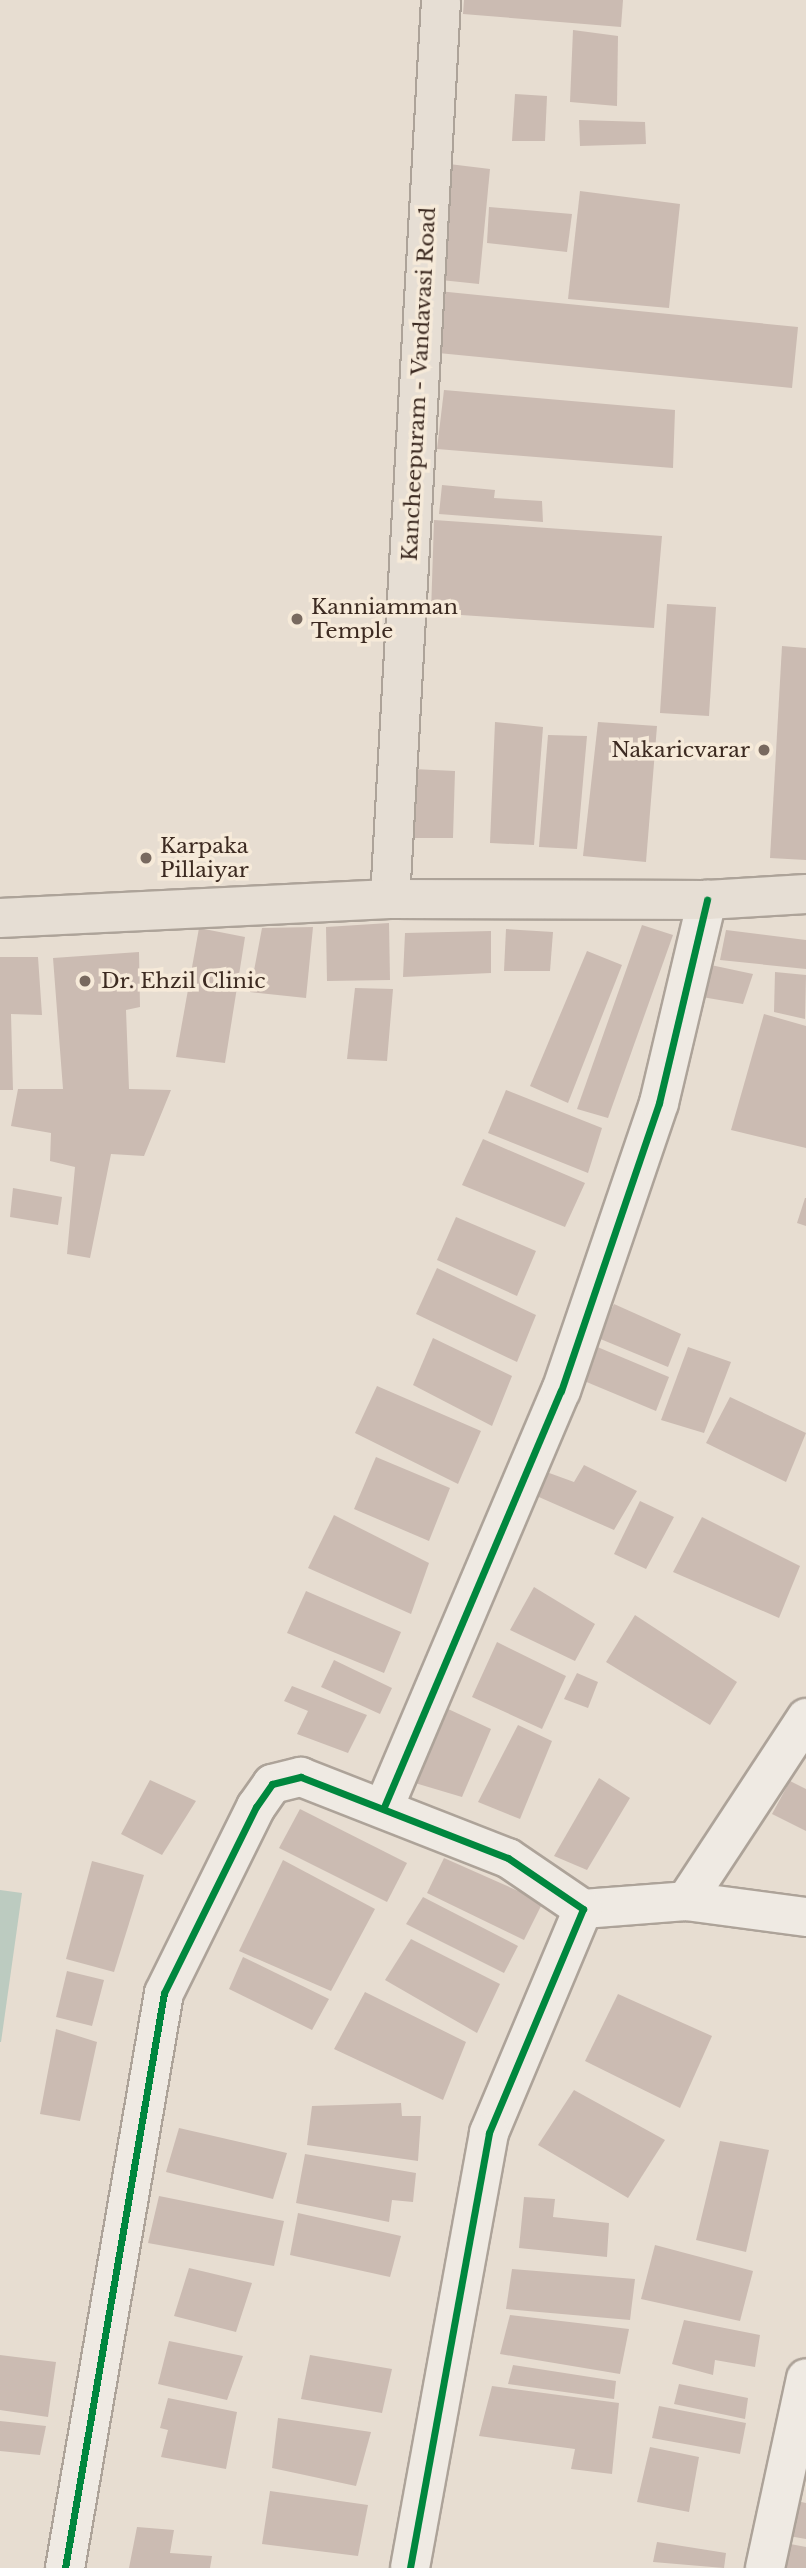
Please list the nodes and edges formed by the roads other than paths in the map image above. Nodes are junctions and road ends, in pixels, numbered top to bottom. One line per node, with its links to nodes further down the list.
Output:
1 (441, 0): 3 (main road, Kancheepuram - Vandavasi Road)
2 (806, 894): 4 (main road)
3 (390, 899): 4 (main road); 5 (main road)
4 (708, 900): 7 (street)
5 (0, 918)
6 (806, 1718): 8 (street)
7 (384, 1807): 9 (street); 12 (street)
8 (686, 1900): 9 (street); 10 (street)
9 (583, 1909): 13 (street)
10 (806, 1917)
11 (806, 2378): 14 (street)
12 (65, 2568)
13 (410, 2568)
14 (765, 2568)

